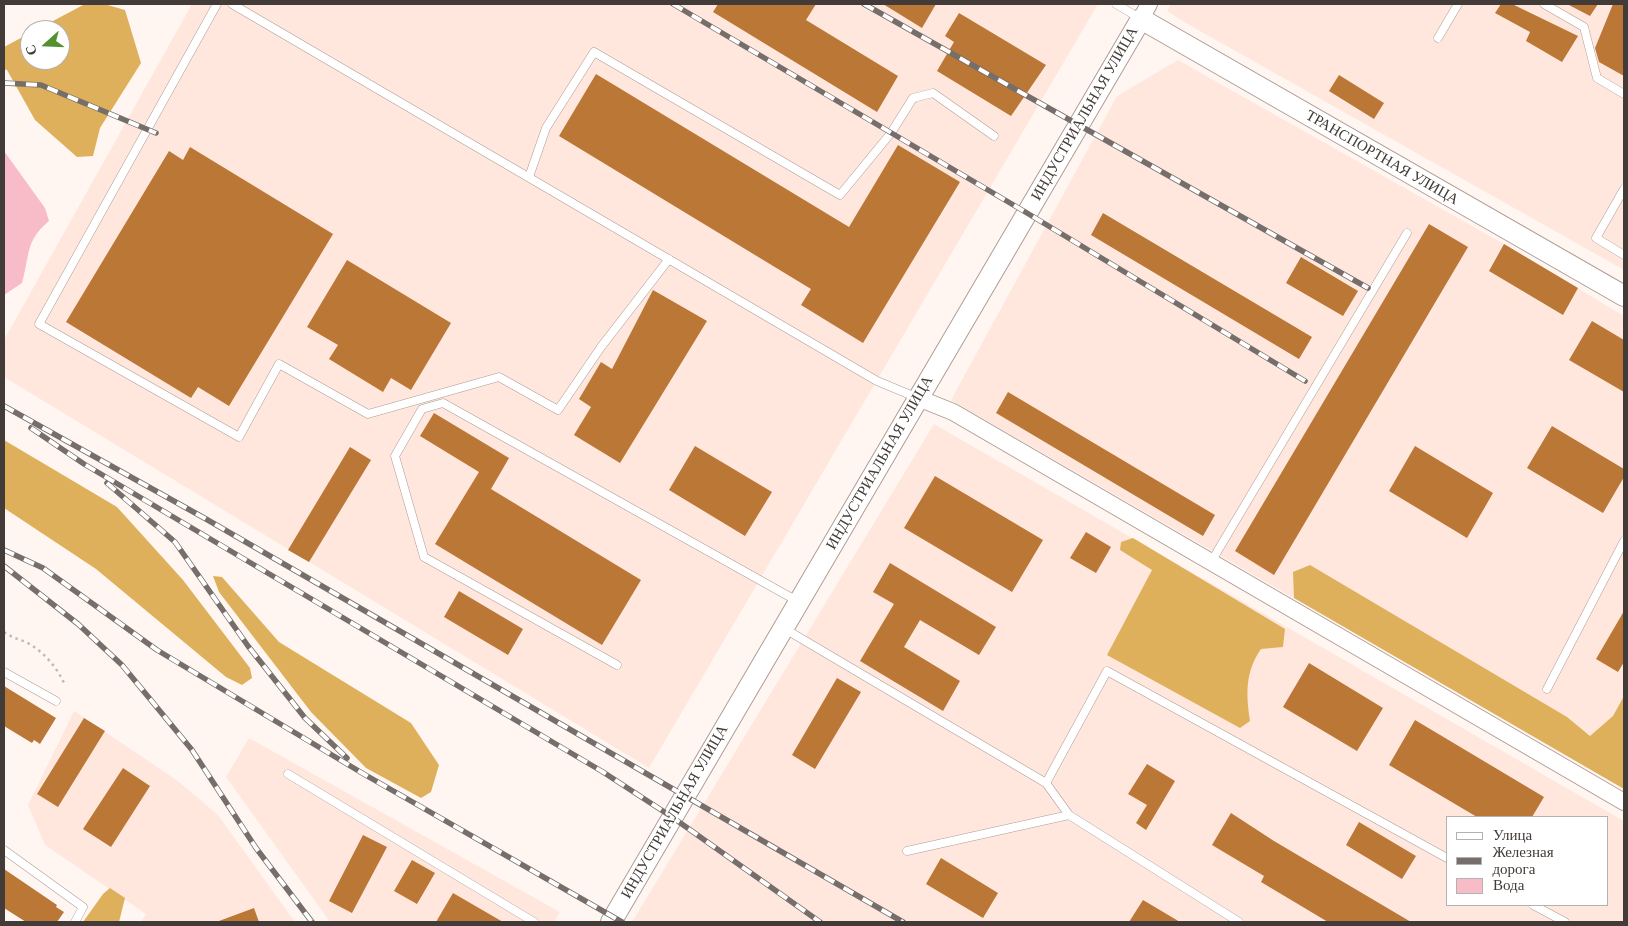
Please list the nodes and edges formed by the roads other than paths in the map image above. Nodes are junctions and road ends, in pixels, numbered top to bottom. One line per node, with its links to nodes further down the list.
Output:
1 (217, 4): 14 (lane)
2 (232, 4): 10 (lane)
3 (1116, 4): 6 (lane)
4 (1458, 4): 7 (lane)
5 (1544, 4): 8 (lane)
6 (1145, 12): 15 (street, ТРАНСПОРТНАЯ УЛИЦА); 16 (street, ИНДУСТРИАЛЬНАЯ УЛИЦА)
7 (1438, 38)
8 (1624, 94)
9 (994, 136): 10 (lane)
10 (529, 177): 14 (lane)
11 (1624, 189): 13 (lane)
12 (1407, 233): 18 (lane)
13 (1624, 255)
14 (669, 259): 16 (lane)
15 (1624, 296)
16 (918, 398): 18 (street); 19 (street, ИНДУСТРИАЛЬНАЯ УЛИЦА)
17 (1624, 541): 23 (lane)
18 (1211, 562): 27 (street)
19 (799, 602): 20 (street, ИНДУСТРИАЛЬНАЯ УЛИЦА); 21 (lane)
20 (783, 628): 26 (lane); 35 (street, ИНДУСТРИАЛЬНАЯ УЛИЦА)
21 (617, 665)
22 (4, 672): 24 (lane)
23 (1547, 689)
24 (56, 701)
25 (288, 774): 34 (lane)
26 (1046, 783): 28 (lane); 31 (lane)
27 (1624, 802)
28 (1070, 815): 30 (lane); 36 (lane)
29 (4, 850): 33 (lane)
30 (907, 851)
31 (1446, 857)
32 (1535, 906): 37 (lane)
33 (75, 922)
34 (534, 922)
35 (610, 922)
36 (1239, 922)
37 (1565, 922)

